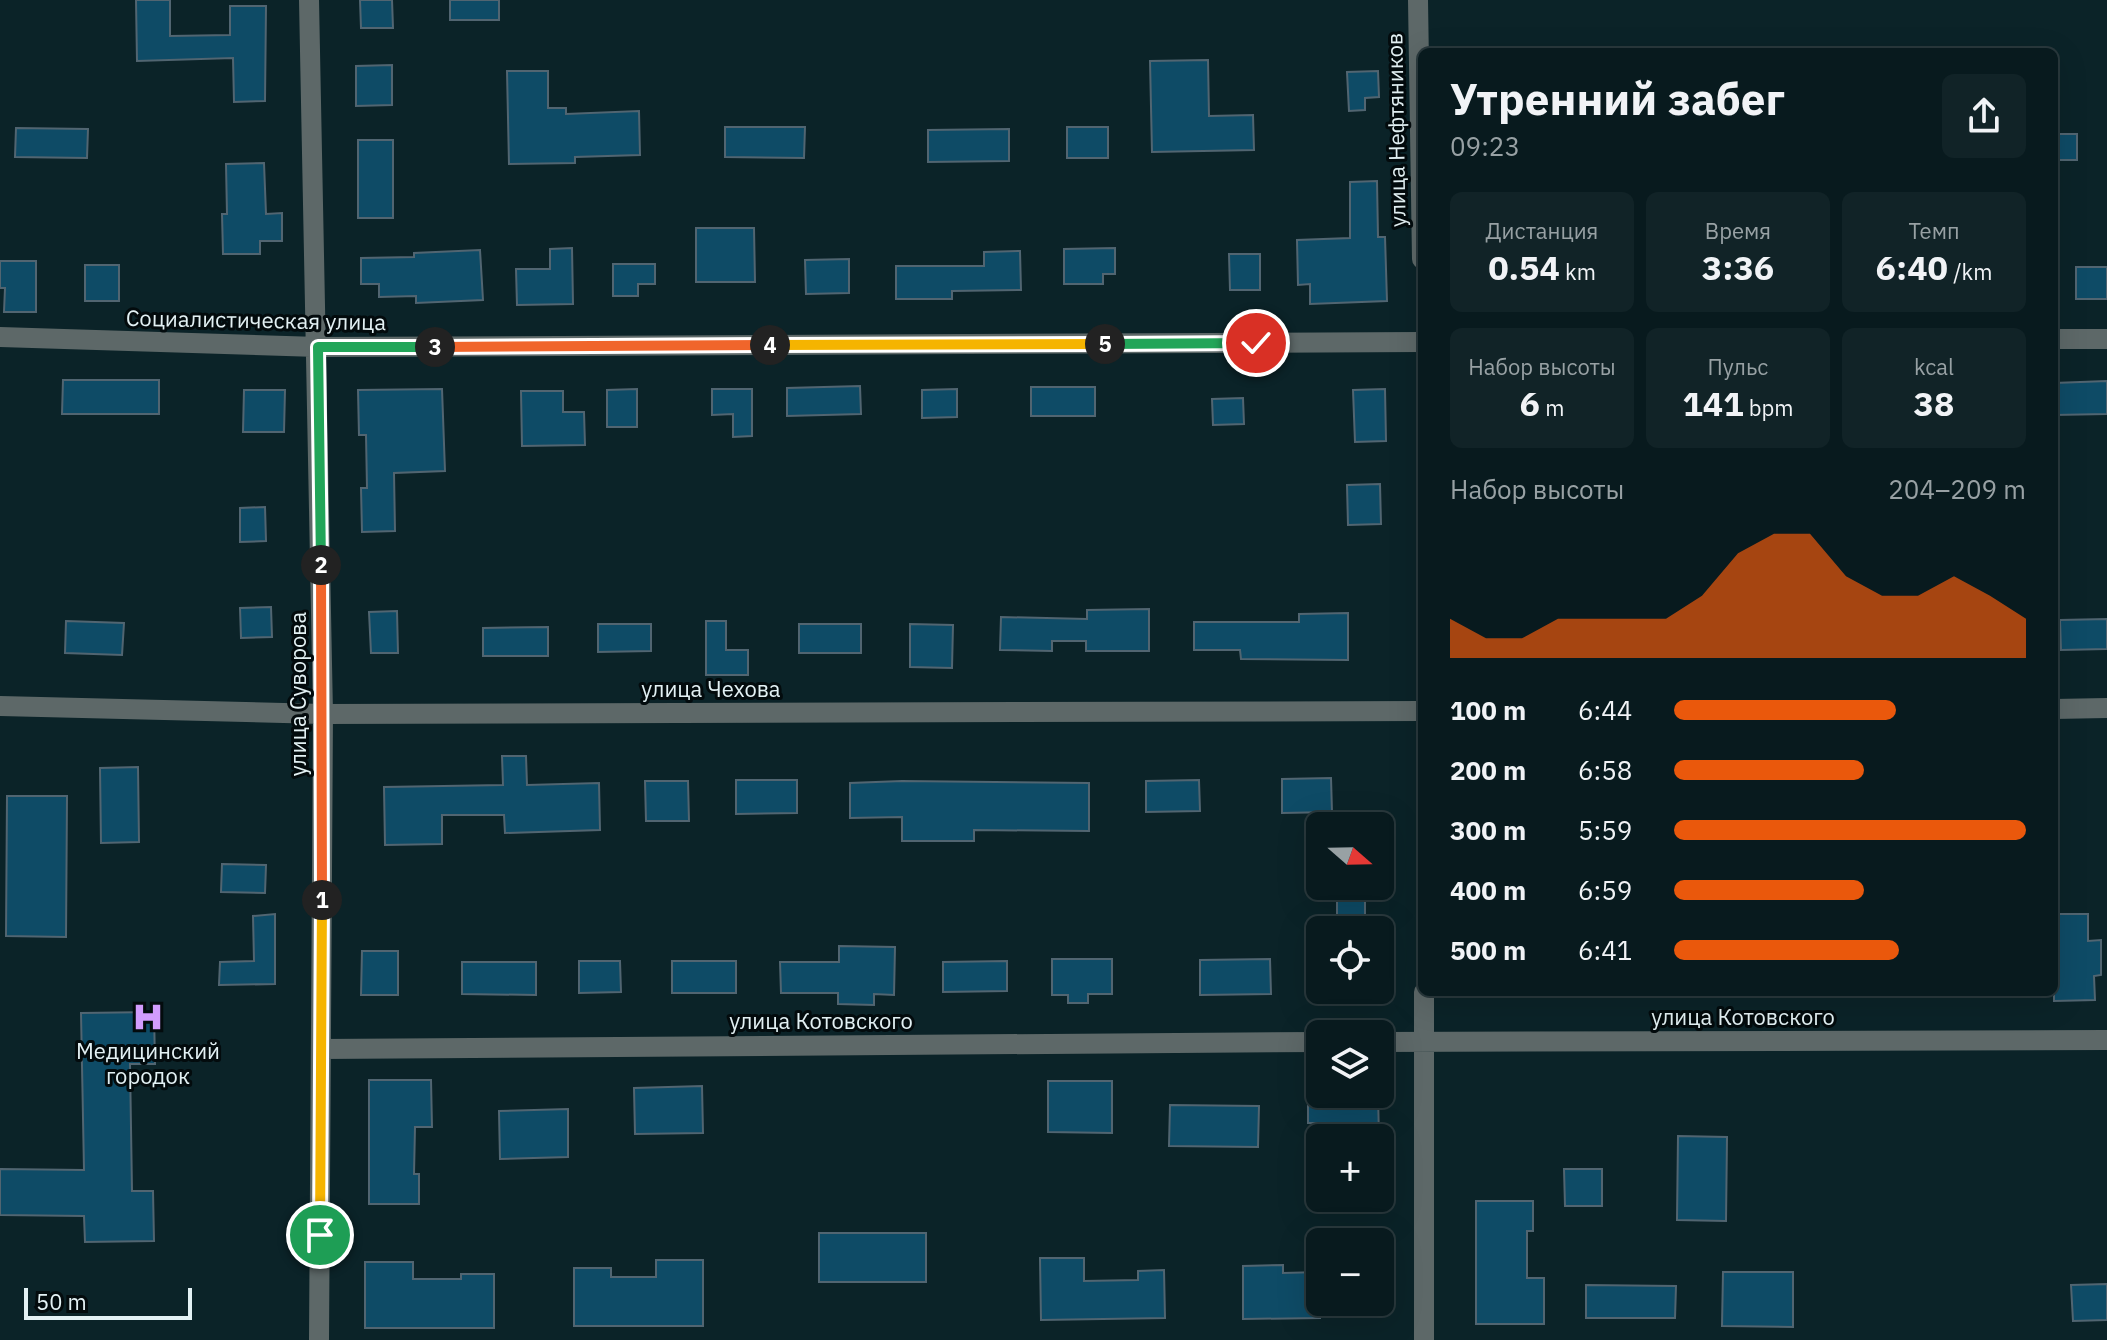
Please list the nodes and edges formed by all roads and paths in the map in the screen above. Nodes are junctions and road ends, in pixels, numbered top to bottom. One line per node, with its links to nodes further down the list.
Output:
1 (309, 0): 8 (street, улица Суворова)
2 (1418, 0): 3 (street, улица Нефтяников)
3 (1419, 48)
4 (0, 337): 8 (street, Социалистическая улица)
5 (2058, 339): 6 (street)
6 (2107, 339)
7 (1418, 342): 8 (street, Социалистическая улица)
8 (318, 347): 13 (street, улица Суворова)
9 (0, 706): 13 (street, улица Чехова)
10 (2107, 708): 11 (street)
11 (2058, 709)
12 (1418, 711): 13 (street, улица Чехова)
13 (323, 714): 19 (street, улица Суворова)
14 (1424, 996): 16 (street)
15 (2107, 1040): 16 (street, улица Котовского)
16 (1423, 1041): 18 (street, улица Котовского); 21 (street)
17 (1306, 1042): 19 (street, улица Котовского)
18 (1394, 1042)
19 (322, 1049): 20 (street, улица Суворова)
20 (319, 1340)
21 (1424, 1340)

